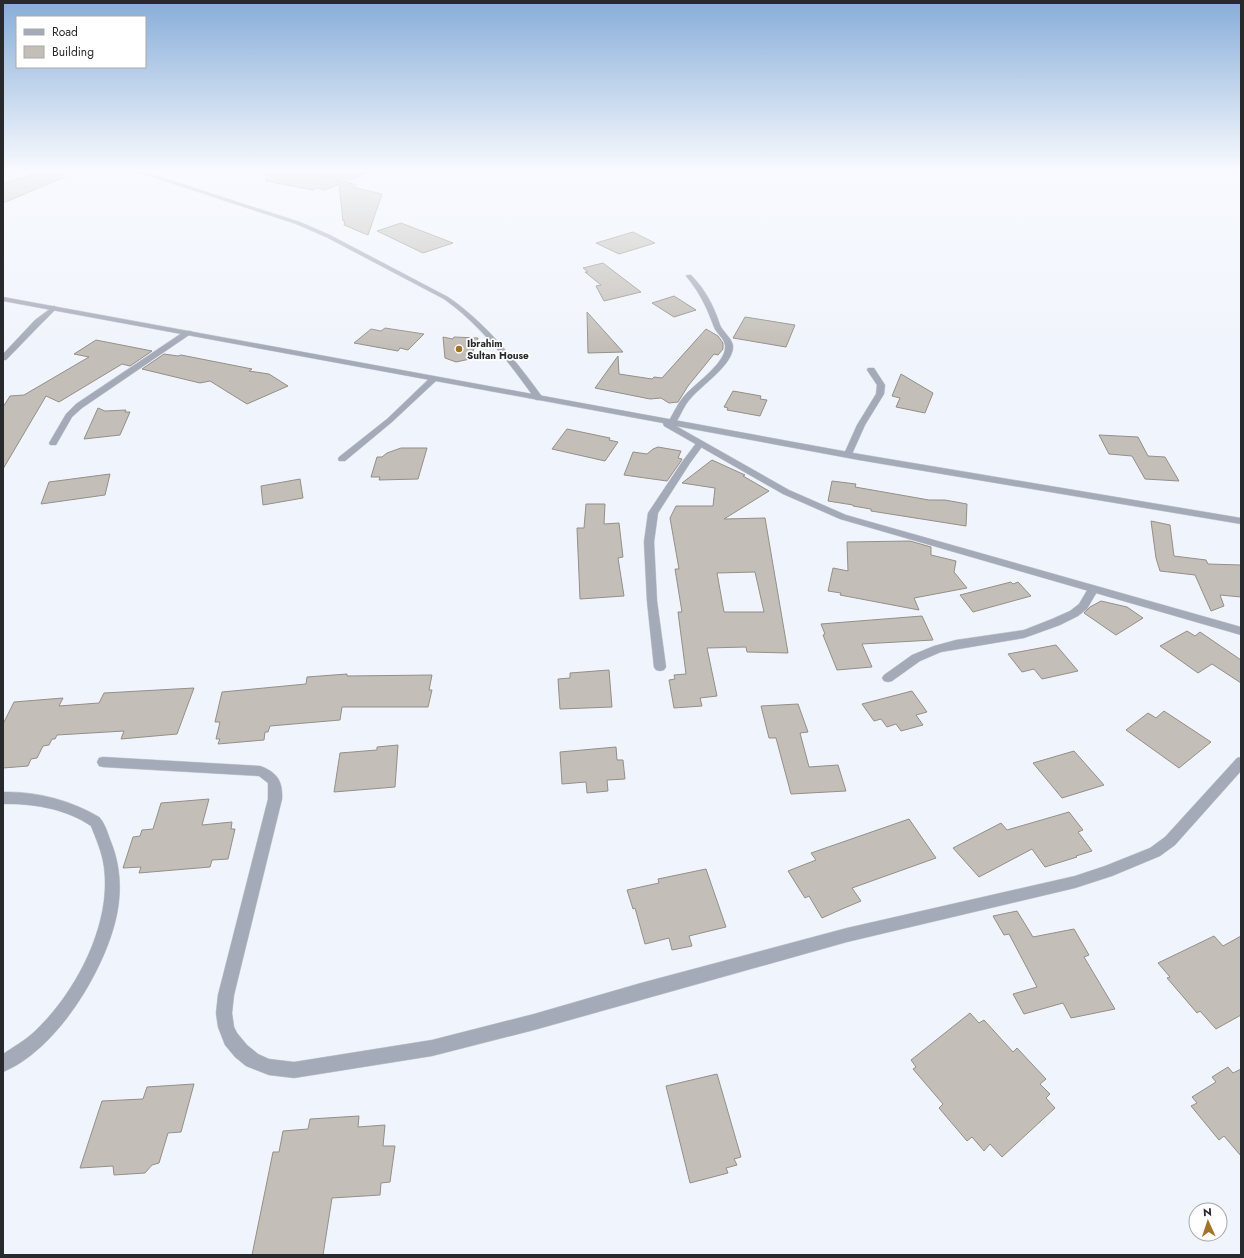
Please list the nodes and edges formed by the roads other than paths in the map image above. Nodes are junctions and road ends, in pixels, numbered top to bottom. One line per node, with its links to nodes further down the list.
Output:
1 (316, 231): 9 (street)
2 (689, 276): 11 (street)
3 (3, 298): 4 (street)
4 (54, 308): 5 (street); 6 (street)
5 (188, 333): 8 (street); 12 (street)
6 (3, 358)
7 (871, 370): 14 (street)
8 (434, 379): 9 (street); 15 (street)
9 (539, 398): 10 (street)
10 (660, 420): 11 (street); 13 (street)
11 (672, 422): 14 (street)
12 (53, 443)
13 (700, 444): 17 (street); 19 (street)
14 (848, 454): 16 (street)
15 (342, 459)
16 (1241, 521)
17 (1093, 590): 18 (street); 20 (street)
18 (1241, 631)
19 (660, 667)
20 (888, 678)
21 (104, 762): 22 (street)
22 (1241, 762)
23 (3, 798): 24 (street)
24 (3, 1064)

